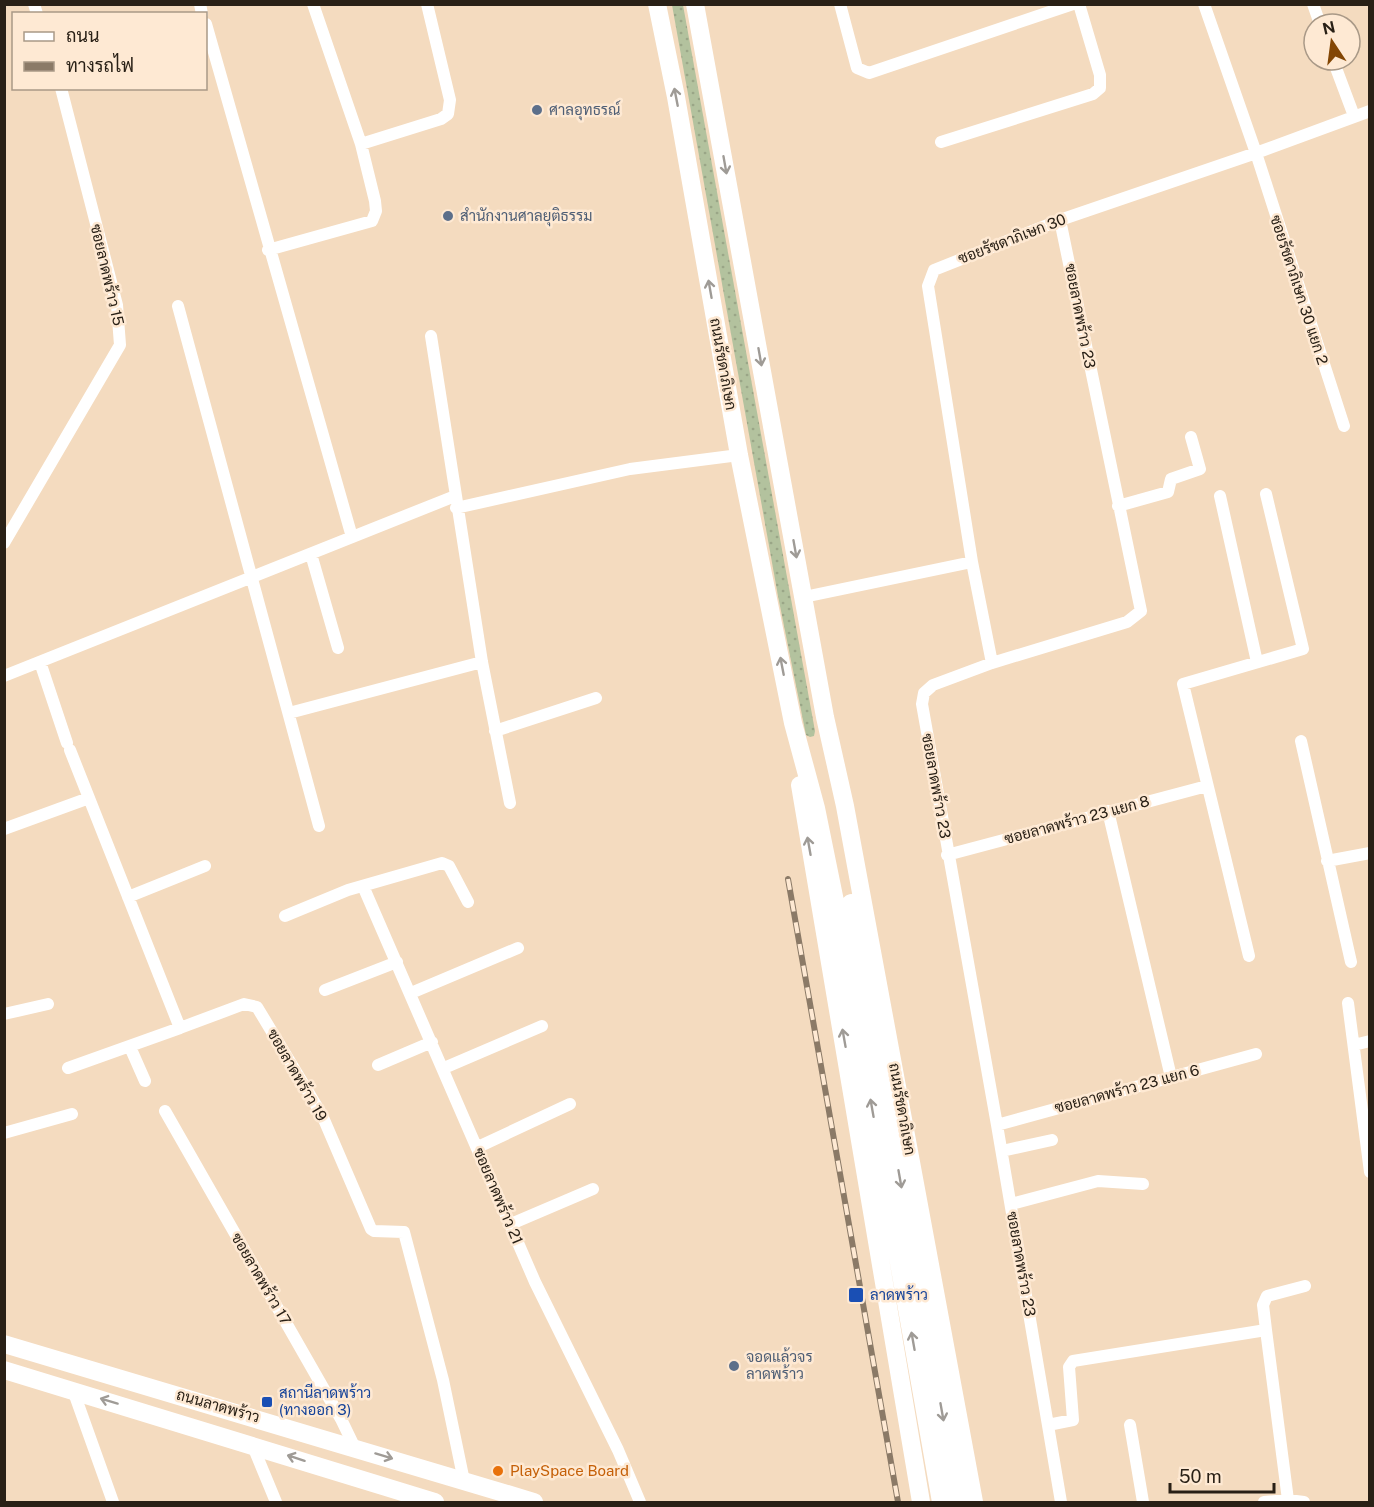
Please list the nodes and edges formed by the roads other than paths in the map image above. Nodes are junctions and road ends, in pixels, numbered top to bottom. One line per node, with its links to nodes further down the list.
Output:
1 (313, 4): 15 (street)
2 (427, 4): 15 (street)
3 (657, 4): 23 (main road, ถนนรัชดาภิเษก, one-way to 3)
4 (695, 4): 33 (main road, ถนนรัชดาภิเษก, one-way to 33)
5 (840, 4): 6 (street)
6 (1073, 4)
7 (1079, 4): 14 (street)
8 (1204, 4): 16 (street, ซอยรัชดาภิเษก 30 แยก 2)
9 (207, 28): 18 (street)
10 (1338, 72): 13 (street)
11 (62, 90): 29 (street, ซอยลาดพร้าว 15)
12 (1370, 111): 13 (street, ซอยรัชดาภิเษก 30)
13 (1354, 116): 16 (street, ซอยรัชดาภิเษก 30)
14 (941, 142)
15 (361, 144): 18 (street)
16 (1256, 153): 17 (street, ซอยรัชดาภิเษก 30); 21 (street, ซอยรัชดาภิเษก 30 แยก 2)
17 (1060, 220): 27 (street, ซอยลาดพร้าว 23); 31 (street, ซอยรัชดาภิเษก 30)
18 (268, 250): 28 (street)
19 (178, 306): 32 (street)
20 (431, 336): 26 (street)
21 (1344, 426)
22 (1191, 437): 27 (street)
23 (739, 455): 26 (street); 43 (main road, ถนนรัชดาภิเษก, one-way to 23)
24 (1266, 494): 37 (street)
25 (1220, 496): 37 (street)
26 (456, 502): 28 (street); 36 (street)
27 (1118, 506): 38 (street, ซอยลาดพร้าว 23)
28 (352, 537): 30 (street)
29 (4, 543)
30 (311, 554): 32 (street); 34 (street)
31 (972, 562): 33 (street); 38 (street, ซอยรัชดาภิเษก 30)
32 (252, 578): 35 (street); 41 (street)
33 (804, 597): 42 (main road, ถนนรัชดาภิเษก)
34 (338, 648)
35 (40, 662): 39 (street); 47 (street)
36 (482, 662): 41 (street); 44 (street)
37 (1257, 662): 46 (street)
38 (992, 663): 53 (street, ซอยลาดพร้าว 23)
39 (4, 676)
40 (596, 698): 44 (street)
41 (289, 713): 50 (street)
42 (825, 717): 59 (main road, ถนนรัชดาภิเษก); 96 (main road, ถนนรัชดาภิเษก)
43 (793, 723): 59 (main road, ถนนรัชดาภิเษก); 97 (main road, ถนนรัชดาภิเษก, one-way to 43)
44 (495, 731): 48 (street)
45 (1301, 741): 54 (street)
46 (1207, 786): 49 (street, ซอยลาดพร้าว 23 แยก 8); 62 (street)
47 (89, 798): 51 (street); 57 (street)
48 (510, 803)
49 (1108, 811): 53 (street, ซอยลาดพร้าว 23 แยก 8); 80 (street)
50 (319, 826)
51 (4, 830)
52 (1370, 853): 54 (street)
53 (947, 855): 85 (street, ซอยลาดพร้าว 23)
54 (1327, 861): 64 (street)
55 (205, 866): 57 (street)
56 (363, 886): 58 (street); 60 (street); 63 (street, ซอยลาดพร้าว 21)
57 (128, 897): 71 (street)
58 (468, 902)
59 (845, 915): 117 (main road, ถนนรัชดาภิเษก, one-way to 59); 118 (main road, ถนนรัชดาภิเษก, one-way to 118)
60 (285, 916)
61 (518, 948): 66 (street)
62 (1249, 956)
63 (397, 962): 65 (street); 66 (street, ซอยลาดพร้าว 21)
64 (1351, 962)
65 (325, 990)
66 (411, 993): 73 (street, ซอยลาดพร้าว 21)
67 (1348, 1003): 74 (street)
68 (48, 1004): 69 (street)
69 (4, 1014)
70 (542, 1026): 79 (street)
71 (180, 1028): 75 (street); 109 (street, ซอยลาดพร้าว 19)
72 (1370, 1041): 74 (street)
73 (432, 1042): 77 (street); 79 (street, ซอยลาดพร้าว 21)
74 (1354, 1045): 86 (street)
75 (130, 1047): 78 (street); 81 (street)
76 (1256, 1054): 80 (street, ซอยลาดพร้าว 23 แยก 6)
77 (378, 1065)
78 (68, 1068)
79 (444, 1068): 89 (street, ซอยลาดพร้าว 21)
80 (1171, 1077): 85 (street, ซอยลาดพร้าว 23 แยก 6)
81 (145, 1081)
82 (570, 1104): 89 (street)
83 (165, 1111): 108 (street, ซอยลาดพร้าว 17)
84 (72, 1114): 87 (street)
85 (997, 1125): 90 (street, ซอยลาดพร้าว 23)
86 (1367, 1126): 91 (street)
87 (4, 1133)
88 (1052, 1140): 90 (street)
89 (478, 1147): 95 (street, ซอยลาดพร้าว 21)
90 (1002, 1151): 94 (street, ซอยลาดพร้าว 23)
91 (1370, 1172)
92 (1143, 1184): 94 (street)
93 (593, 1190): 95 (street)
94 (1011, 1204): 105 (street, ซอยลาดพร้าว 23)
95 (511, 1224): 115 (street, ซอยลาดพร้าว 21)
96 (923, 1227): 97 (main road); 101 (main road, ถนนรัชดาภิเษก)
97 (878, 1241): 102 (main road, ถนนรัชดาภิเษก)
98 (1305, 1286): 99 (street)
99 (1266, 1330): 105 (street); 110 (street)
100 (4, 1344): 108 (main road, ถนนลาดพร้าว)
101 (946, 1347): 102 (main road); 119 (main road, ถนนรัชดาภิเษก)
102 (897, 1348): 116 (main road, ถนนรัชดาภิเษก)
103 (4, 1370): 104 (main road, ถนนลาดพร้าว)
104 (73, 1390): 107 (main road, ถนนลาดพร้าว, one-way to 104); 111 (street)
105 (1048, 1425): 120 (street, ซอยลาดพร้าว 23)
106 (1130, 1425): 121 (street)
107 (252, 1444): 112 (street); 113 (main road, ถนนลาดพร้าว, one-way to 107)
108 (355, 1448): 109 (main road, ถนนลาดพร้าว, one-way to 109)
109 (464, 1481): 114 (main road, ถนนลาดพร้าว)
110 (1288, 1500): 122 (street); 123 (street)
111 (113, 1503)
112 (276, 1503)
113 (435, 1503)
114 (534, 1503)
115 (640, 1503)
116 (921, 1503)
117 (941, 1503)
118 (958, 1503)
119 (974, 1503)
120 (1061, 1503)
121 (1143, 1503)
122 (1264, 1503)
123 (1304, 1503)

